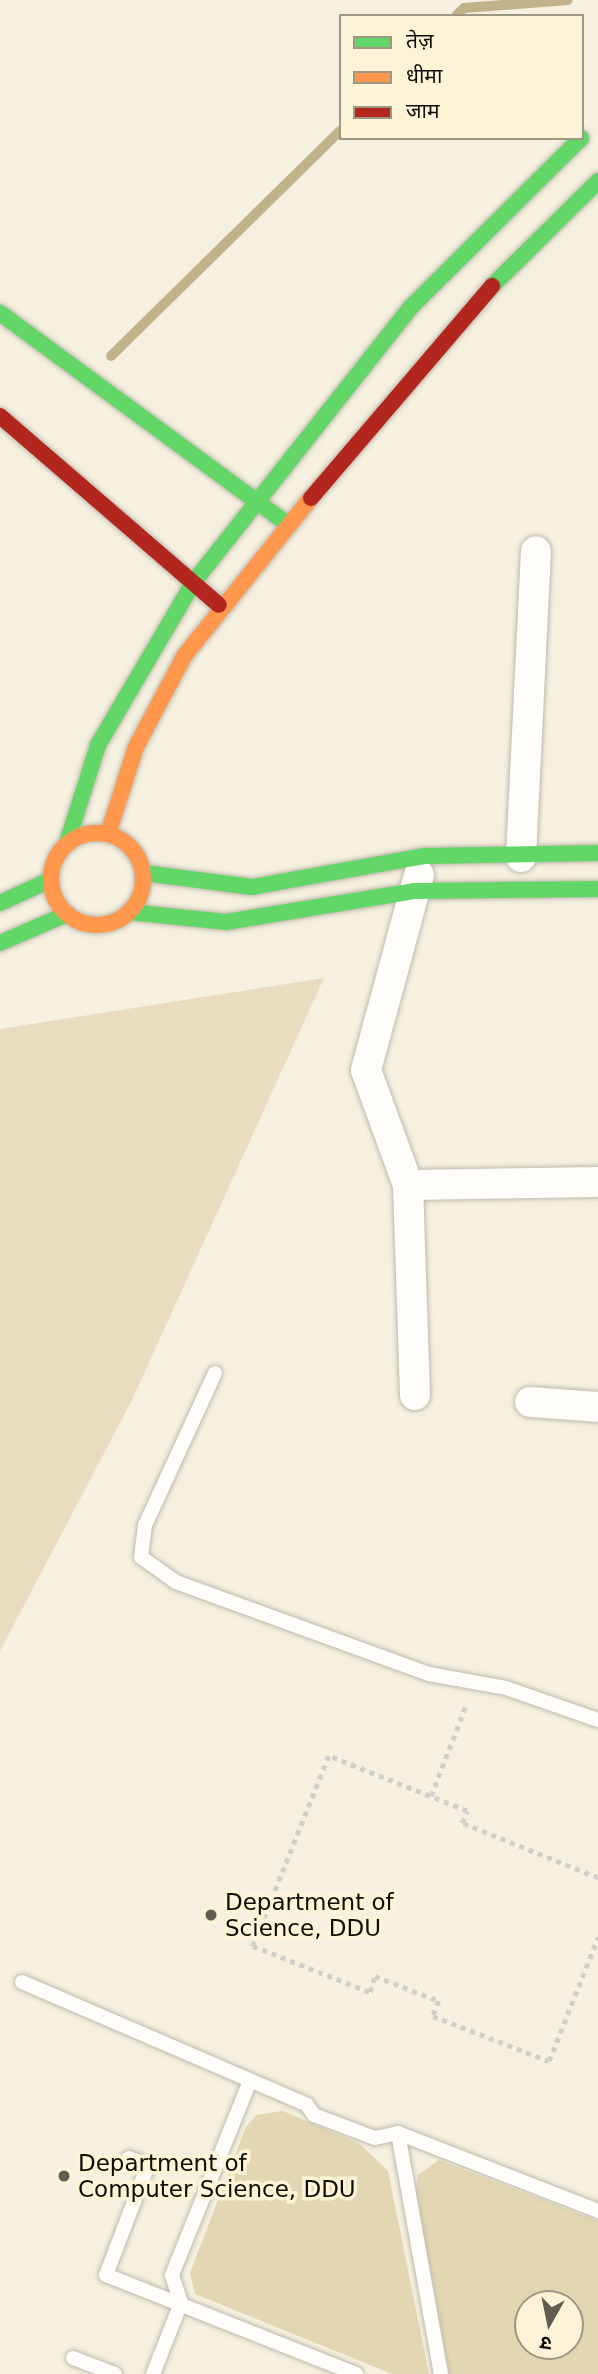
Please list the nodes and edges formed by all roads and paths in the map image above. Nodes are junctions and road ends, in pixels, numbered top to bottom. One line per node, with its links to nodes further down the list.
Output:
1 (598, 122): 2 (main road)
2 (584, 136)
3 (580, 140): 7 (main road)
4 (598, 181): 8 (main road)
5 (0, 313): 7 (main road)
6 (0, 416): 10 (main road)
7 (258, 503): 8 (main road); 10 (main road)
8 (285, 523): 11 (main road)
9 (536, 551): 16 (street)
10 (193, 583): 11 (main road); 13 (main road)
11 (220, 606): 12 (main road)
12 (108, 834): 13 (main road); 17 (main road)
13 (67, 843): 18 (main road)
14 (598, 853): 16 (main road)
15 (425, 856): 16 (main road); 17 (main road); 20 (street)
16 (520, 858)
17 (144, 873): 22 (main road)
18 (50, 880): 21 (main road); 23 (main road)
19 (598, 889): 20 (main road)
20 (415, 891): 22 (main road); 26 (street)
21 (0, 903)
22 (130, 912): 23 (main road)
23 (67, 914): 24 (main road)
24 (0, 943)
25 (598, 1182): 26 (street)
26 (408, 1185): 28 (street)
27 (215, 1373): 31 (lane)
28 (415, 1395)
29 (530, 1402): 30 (street)
30 (598, 1407)
31 (474, 1684): 32 (lane); 33 (path)
32 (598, 1720)
33 (431, 1796): 34 (path); 35 (path)
34 (598, 1878)
35 (598, 1937)
36 (22, 1982): 37 (lane)
37 (249, 2083): 38 (lane); 41 (lane)
38 (398, 2133): 40 (lane); 46 (lane)
39 (129, 2158): 41 (lane)
40 (598, 2211)
41 (181, 2303): 44 (lane); 45 (lane)
42 (73, 2358): 43 (lane)
43 (115, 2374)
44 (153, 2374)
45 (356, 2374)
46 (441, 2374)

